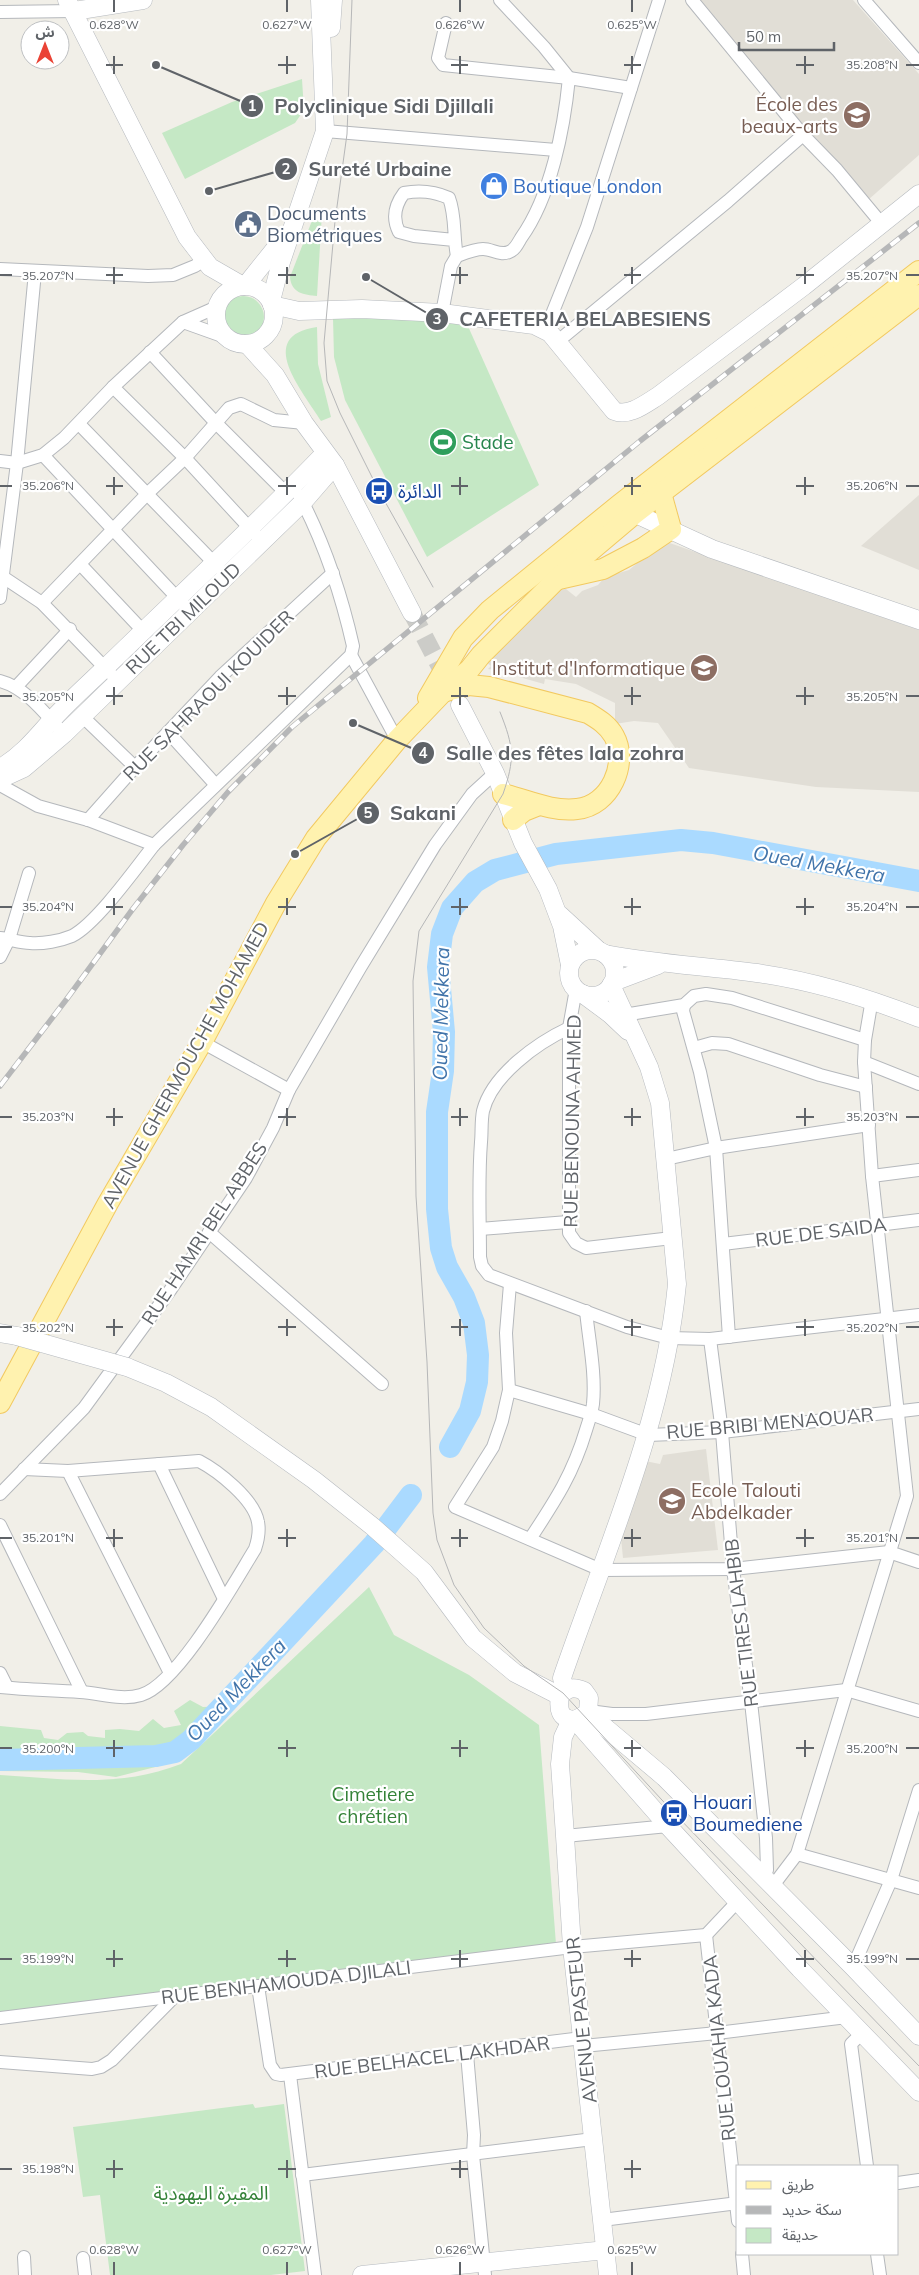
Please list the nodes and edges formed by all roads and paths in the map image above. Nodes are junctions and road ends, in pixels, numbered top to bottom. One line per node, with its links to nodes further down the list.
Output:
1 (143, 0): 8 (main road)
2 (320, 0): 14 (main road)
3 (333, 0): 14 (main road)
4 (500, 0): 12 (street)
5 (659, 0): 13 (street)
6 (692, 0): 16 (street)
7 (864, 0): 11 (street)
8 (71, 5): 9 (street); 23 (main road)
9 (0, 12)
10 (446, 23): 12 (street)
11 (919, 63)
12 (569, 78): 13 (street); 17 (street)
13 (631, 88): 35 (street)
14 (324, 108): 15 (main road)
15 (325, 131): 17 (street); 20 (main road)
16 (803, 135): 19 (street); 35 (street)
17 (556, 150): 22 (street)
18 (919, 194): 19 (main road)
19 (881, 223): 35 (main road)
20 (294, 224): 27 (main road); 30 (main road)
21 (454, 240): 21 (street); 22 (street)
22 (457, 256): 32 (street)
23 (207, 263): 26 (street); 27 (main road); 29 (main road)
24 (0, 269): 26 (street)
25 (919, 271): 53 (main road)
26 (35, 272): 48 (street)
27 (245, 285): 29 (main road); 30 (main road)
28 (919, 295): 51 (main road)
29 (220, 301): 33 (street); 36 (main road)
30 (272, 303): 31 (main road); 34 (main road)
31 (314, 311): 32 (main road); 34 (main road)
32 (442, 313): 35 (main road)
33 (183, 322): 36 (street); 38 (street)
34 (270, 330): 37 (main road); 39 (main road)
35 (551, 336)
36 (225, 337): 37 (main road)
37 (247, 344): 39 (main road)
38 (150, 352): 40 (street); 41 (street)
39 (282, 384): 42 (main road)
40 (113, 387): 43 (street); 45 (street)
41 (216, 423): 42 (street); 45 (street); 49 (street)
42 (304, 423): 46 (main road)
43 (79, 424): 44 (street); 50 (street)
44 (43, 455): 48 (street); 55 (street)
45 (185, 458): 50 (street); 54 (street)
46 (330, 459): 49 (main road); 52 (main road, RUE TBI MILOUD); 68 (main road)
47 (0, 461): 48 (street)
48 (17, 463): 62 (street)
49 (290, 489): 52 (street); 54 (main road)
50 (148, 493): 55 (street); 59 (street)
51 (661, 493): 53 (main road); 56 (main road)
52 (303, 502): 57 (main road, RUE TBI MILOUD); 61 (street)
53 (627, 510): 56 (main road); 58 (main road); 64 (main road)
54 (249, 528): 57 (street); 59 (main road)
55 (114, 529): 60 (street); 67 (street)
56 (672, 529): 64 (main road); 69 (main road)
57 (262, 540): 63 (main road, RUE TBI MILOUD)
58 (556, 556): 74 (main road); 83 (main road)
59 (214, 562): 63 (street); 67 (main road)
60 (80, 564): 66 (street); 71 (street)
61 (333, 572): 72 (street); 84 (street, RUE SAHRAOUI KOUIDER)
62 (1, 575): 65 (street); 66 (street)
63 (226, 576): 67 (main road, RUE TBI MILOUD)
64 (558, 579): 74 (main road)
65 (0, 598)
66 (42, 603): 70 (street)
67 (184, 606): 71 (main road); 76 (main road, RUE TBI MILOUD)
68 (412, 613)
69 (919, 620)
70 (70, 629): 73 (street); 77 (street)
71 (144, 632): 73 (main road)
72 (351, 655): 86 (street); 91 (street)
73 (106, 667): 76 (street); 82 (main road)
74 (469, 670): 78 (main road); 79 (main road)
75 (0, 681): 77 (street)
76 (118, 681): 81 (main road, RUE TBI MILOUD)
77 (16, 687): 82 (street)
78 (489, 687): 79 (main road); 94 (main road)
79 (443, 692): 83 (main road)
80 (460, 705): 89 (main road)
81 (82, 716): 85 (main road, RUE TBI MILOUD); 87 (street)
82 (51, 721): 85 (street); 88 (main road)
83 (414, 722): 86 (main road, AVENUE GHERMOUCHE MOHAMED)
84 (168, 732): 87 (street, RUE SAHRAOUI KOUIDER); 91 (street)
85 (64, 734): 90 (main road, RUE TBI MILOUD)
86 (397, 740): 114 (main road, AVENUE GHERMOUCHE MOHAMED)
87 (134, 767): 95 (street, RUE SAHRAOUI KOUIDER)
88 (0, 768)
89 (496, 773): 93 (main road); 119 (street, RUE HAMRI BEL ABBES)
90 (0, 779)
91 (215, 784): 97 (street)
92 (0, 785): 95 (street)
93 (503, 794): 94 (main road); 96 (main road)
94 (539, 806): 96 (main road)
95 (88, 820): 97 (street)
96 (513, 820): 99 (main road)
97 (154, 845): 100 (street)
98 (29, 873): 100 (street)
99 (558, 913): 101 (main road); 104 (main road)
100 (4, 938): 102 (street)
101 (602, 952): 103 (main road); 104 (main road); 105 (main road)
102 (0, 957)
103 (663, 964): 105 (main road); 107 (main road)
104 (570, 965): 106 (main road)
105 (612, 983): 106 (main road); 109 (main road)
106 (579, 991): 111 (street, RUE BENOUNA AHMED); 112 (main road)
107 (872, 999): 110 (main road); 113 (street)
108 (684, 1005): 109 (street); 113 (street); 115 (street)
109 (624, 1015): 112 (main road)
110 (919, 1018)
111 (569, 1028): 126 (street, RUE BENOUNA AHMED); 128 (street)
112 (634, 1037): 122 (main road)
113 (865, 1040): 116 (street)
114 (202, 1042): 119 (street); 142 (main road, AVENUE GHERMOUCHE MOHAMED)
115 (694, 1048): 118 (street); 121 (street)
116 (864, 1062): 117 (street); 118 (street)
117 (919, 1084)
118 (866, 1087): 120 (street)
119 (289, 1090): 129 (street, RUE HAMRI BEL ABBES)
120 (869, 1126): 121 (street); 124 (street)
121 (716, 1148): 122 (street); 131 (street)
122 (666, 1159): 130 (main road)
123 (919, 1170): 124 (street)
124 (872, 1176): 127 (street)
125 (919, 1220): 127 (street, RUE DE SAIDA)
126 (568, 1222): 128 (street); 130 (street, RUE BENOUNA AHMED)
127 (877, 1226): 131 (street, RUE DE SAIDA); 135 (street)
128 (480, 1229): 132 (street)
129 (209, 1232): 140 (street); 149 (street, RUE HAMRI BEL ABBES)
130 (672, 1238): 138 (main road)
131 (723, 1244): 137 (street)
132 (510, 1284): 133 (street); 141 (street)
133 (586, 1311): 138 (street); 145 (street)
134 (919, 1315): 135 (street)
135 (888, 1318): 137 (street); 144 (street)
136 (8, 1335): 166 (main road, bridge)
137 (729, 1337): 139 (street)
138 (669, 1338): 139 (street); 147 (main road)
139 (710, 1339): 146 (street, RUE TIRES LAHBIB)
140 (382, 1384)
141 (509, 1390): 145 (street, RUE BRIBI MENAOUAR); 154 (street)
142 (0, 1402)
143 (919, 1409): 144 (street, RUE BRIBI MENAOUAR)
144 (897, 1411): 146 (street, RUE BRIBI MENAOUAR); 152 (street)
145 (591, 1414): 147 (street, RUE BRIBI MENAOUAR); 154 (street)
146 (722, 1432): 147 (street, RUE BRIBI MENAOUAR); 157 (street, RUE TIRES LAHBIB)
147 (648, 1435): 158 (main road)
148 (159, 1464): 150 (street); 159 (street); 159 (street)
149 (24, 1469): 150 (street); 151 (street, RUE HAMRI BEL ABBES)
150 (68, 1470): 161 (street)
151 (0, 1494)
152 (913, 1495): 155 (street)
153 (0, 1525): 164 (street)
154 (530, 1539): 158 (street)
155 (888, 1552): 156 (street); 157 (street); 163 (street)
156 (919, 1562)
157 (733, 1569): 158 (street); 165 (street, RUE TIRES LAHBIB)
158 (601, 1570): 166 (main road)
159 (224, 1599): 161 (street)
160 (0, 1673): 162 (street)
161 (170, 1673): 164 (street)
162 (4, 1687): 164 (street)
163 (846, 1690): 165 (street); 167 (street); 171 (street)
164 (82, 1692)
165 (751, 1702): 166 (street); 173 (street, RUE TIRES LAHBIB)
166 (571, 1706): 169 (main road); 170 (main road, AVENUE PASTEUR); 173 (main road)
167 (919, 1711)
168 (919, 1790): 172 (street)
169 (668, 1826): 170 (street); 175 (main road)
170 (565, 1836): 177 (main road, AVENUE PASTEUR)
171 (797, 1854): 172 (street); 173 (street)
172 (891, 1880): 174 (street); 178 (street)
173 (768, 1882): 178 (main road)
174 (919, 1888)
175 (738, 1902): 176 (street); 181 (main road)
176 (706, 1935): 177 (street, RUE BENHAMOUDA DJILALI); 183 (street, RUE LOUAHIA KADA)
177 (572, 1947): 179 (street, RUE BENHAMOUDA DJILALI); 186 (main road, AVENUE PASTEUR)
178 (853, 1967): 185 (main road)
179 (258, 1986): 180 (street, RUE BENHAMOUDA DJILALI); 189 (street)
180 (175, 1996): 182 (street, RUE BENHAMOUDA DJILALI); 188 (street)
181 (847, 2017): 183 (street, RUE BELHACEL LAKHDAR); 184 (main road)
182 (0, 2018)
183 (717, 2033): 186 (street, RUE BELHACEL LAKHDAR); 197 (street, RUE LOUAHIA KADA)
184 (862, 2033): 190 (main road); 193 (street)
185 (919, 2036)
186 (583, 2042): 187 (street, RUE BELHACEL LAKHDAR); 191 (main road, AVENUE PASTEUR)
187 (467, 2054): 189 (street, RUE BELHACEL LAKHDAR); 192 (street)
188 (0, 2062)
189 (285, 2075): 194 (street)
190 (919, 2092)
191 (593, 2139): 192 (street); 199 (main road, AVENUE PASTEUR)
192 (473, 2155): 194 (street); 205 (street)
193 (867, 2165)
194 (302, 2175): 208 (street)
195 (919, 2180): 196 (street)
196 (899, 2183)
197 (736, 2194)
198 (736, 2203): 199 (street)
199 (602, 2220): 200 (main road, AVENUE PASTEUR)
200 (606, 2250): 205 (main road); 210 (main road, AVENUE PASTEUR)
201 (742, 2255): 211 (street)
202 (877, 2255): 212 (street)
203 (24, 2258): 206 (street)
204 (83, 2258): 207 (street)
205 (484, 2269): 209 (main road)
206 (24, 2275)
207 (85, 2275)
208 (315, 2275)
209 (362, 2275)
210 (608, 2275)
211 (744, 2275)
212 (880, 2275)

